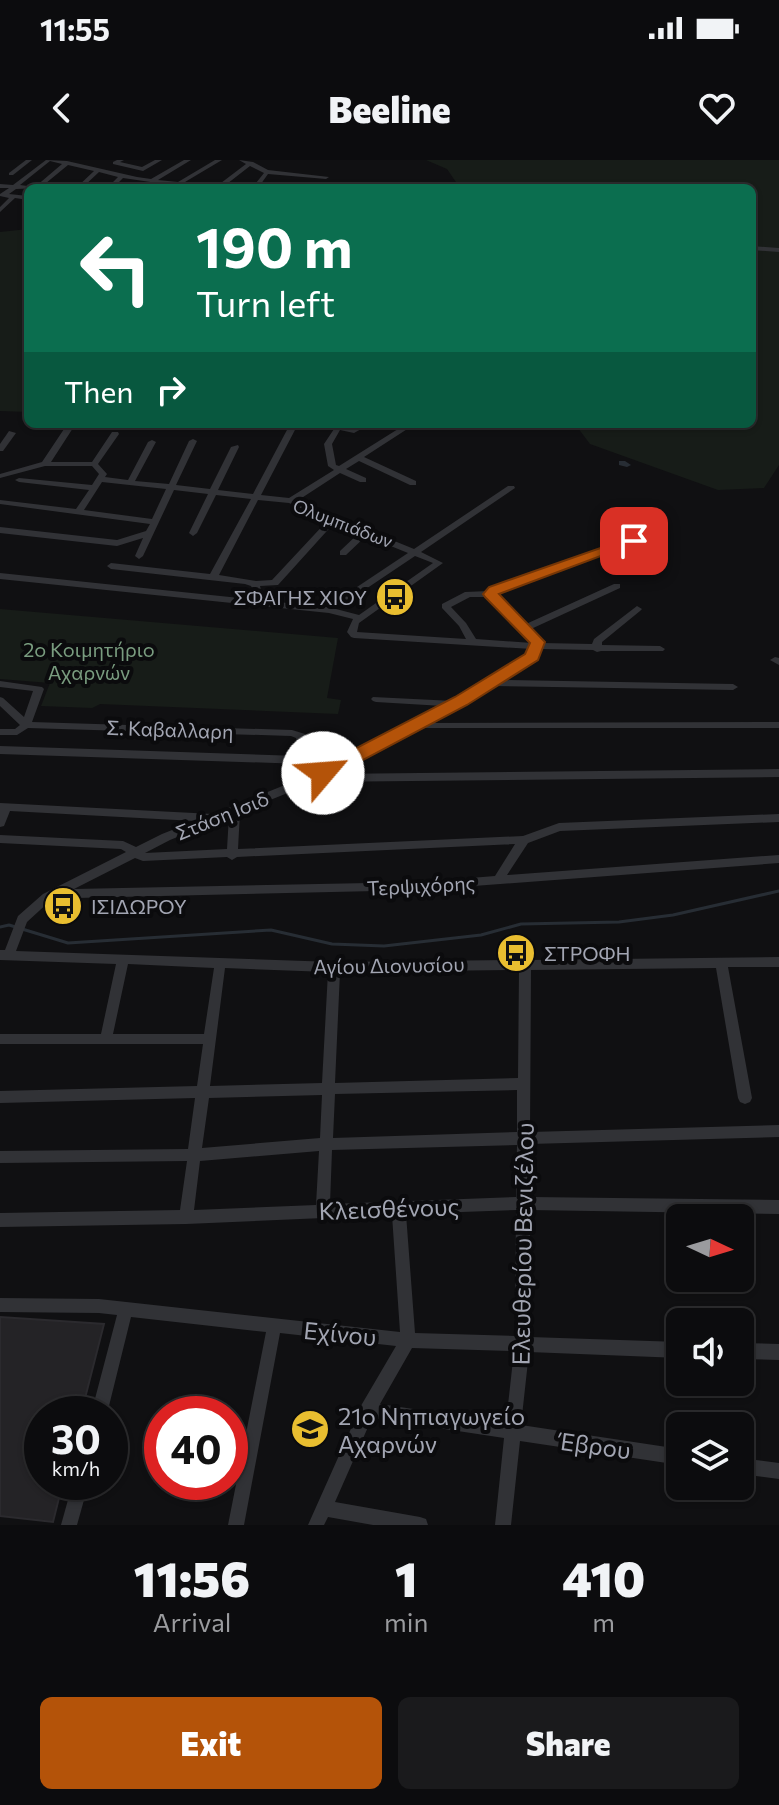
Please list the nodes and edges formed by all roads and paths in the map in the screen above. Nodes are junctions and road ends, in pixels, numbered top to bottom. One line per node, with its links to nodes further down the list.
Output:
1 (29, 160): 15 (street)
2 (53, 160): 10 (street); 30 (street)
3 (90, 160): 12 (street)
4 (128, 160): 9 (street)
5 (159, 160): 9 (street)
6 (186, 160): 19 (street)
7 (219, 160): 25 (street)
8 (242, 160): 11 (street)
9 (121, 162)
10 (67, 163): 12 (street); 20 (street)
11 (251, 163): 14 (street); 26 (street)
12 (79, 166): 13 (street)
13 (98, 170): 17 (street); 21 (street)
14 (267, 172): 16 (street); 27 (street)
15 (11, 174)
16 (302, 175): 18 (street); 28 (street)
17 (122, 176): 19 (street); 22 (street)
18 (326, 177)
19 (149, 180): 23 (street); 24 (street)
20 (41, 184)
21 (83, 184)
22 (114, 184)
23 (146, 184)
24 (168, 184)
25 (180, 184)
26 (225, 184)
27 (258, 184)
28 (297, 184)
29 (0, 186): 30 (street)
30 (15, 187): 31 (street); 32 (street)
31 (24, 187)
32 (2, 195): 33 (street)
33 (14, 196): 34 (street); 35 (street)
34 (24, 197)
35 (0, 210)
36 (756, 248): 37 (street)
37 (779, 250)
38 (69, 428): 50 (street)
39 (292, 428): 63 (street)
40 (338, 428): 41 (street); 52 (street)
41 (359, 428)
42 (405, 428): 49 (street)
43 (12, 433): 48 (street)
44 (115, 434): 51 (street)
45 (193, 441): 59 (street)
46 (152, 442): 57 (street)
47 (235, 447): 62 (street)
48 (0, 449)
49 (359, 458): 52 (street); 58 (street)
50 (45, 464): 51 (street); 53 (street)
51 (94, 464): 54 (street)
52 (341, 471): 56 (street); 64 (street)
53 (0, 476)
54 (101, 479): 57 (street, Ολυμπιάδων); 60 (street)
55 (19, 480): 60 (street)
56 (363, 480)
57 (131, 481): 59 (street, Ολυμπιάδων)
58 (413, 483)
59 (172, 487): 62 (street, Ολυμπιάδων); 68 (street)
60 (94, 488): 66 (street)
61 (511, 488): 74 (street)
62 (214, 493): 63 (street, Ολυμπιάδων); 72 (street)
63 (258, 497): 64 (street, Ολυμπιάδων); 79 (street)
64 (291, 501): 67 (street, Ολυμπιάδων)
65 (0, 502): 66 (street)
66 (79, 511): 68 (street)
67 (335, 517): 70 (street, Ολυμπιάδων); 80 (street)
68 (155, 522): 71 (street)
69 (0, 530): 71 (street)
70 (367, 530): 74 (street, Ολυμπιάδων); 75 (street)
71 (150, 533): 76 (street)
72 (193, 533)
73 (634, 541): 82 (street)
74 (416, 552): 85 (street); 86 (street, Ολυμπιάδων)
75 (343, 553)
76 (139, 556)
77 (111, 566): 79 (street)
78 (0, 576): 83 (street)
79 (214, 576): 80 (street)
80 (255, 584): 83 (street)
81 (617, 586): 87 (street)
82 (490, 594): 87 (street); 88 (street)
83 (253, 602): 85 (street)
84 (637, 609): 90 (street)
85 (329, 610): 86 (street)
86 (360, 618): 88 (street)
87 (526, 628): 89 (street)
88 (473, 643): 89 (street)
89 (538, 646): 90 (street); 92 (street, Στάση Ισιδ)
90 (597, 649): 91 (street)
91 (660, 649)
92 (488, 683): 94 (street); 97 (street, Στάση Ισιδ)
93 (0, 684): 98 (street)
94 (733, 687)
95 (376, 699): 97 (street)
96 (0, 700): 98 (street)
97 (456, 704): 100 (street, Στάση Ισιδ)
98 (26, 725): 101 (street); 103 (street, Σ. Καβαλλαρη)
99 (779, 725): 100 (street)
100 (416, 726): 105 (street, Στάση Ισιδ)
101 (0, 732)
102 (0, 750): 103 (street)
103 (305, 760): 105 (street, Σ. Καβαλλαρη)
104 (779, 773): 105 (street)
105 (318, 776): 107 (street, Στάση Ισιδ)
106 (3, 807): 108 (street); 110 (street)
107 (235, 809): 108 (street, Στάση Ισιδ); 114 (street)
108 (215, 818): 113 (street, Στάση Ισιδ)
109 (779, 818): 112 (street)
110 (0, 823)
111 (0, 839): 113 (street)
112 (524, 840): 114 (street); 116 (street)
113 (133, 852): 114 (street); 117 (street, Στάση Ισιδ)
114 (232, 856)
115 (779, 859): 116 (street, Τερψιχόρης)
116 (498, 880): 117 (street, Τερψιχόρης)
117 (63, 889): 118 (street, Στάση Ισιδ)
118 (4, 955): 119 (street, Αγίου Διονυσίου)
119 (123, 961): 123 (street, Αγίου Διονυσίου); 126 (street)
120 (721, 962): 121 (street, Αγίου Διονυσίου); 122 (street, Αγίου Διονυσίου); 132 (street)
121 (779, 962)
122 (525, 963): 124 (street, Αγίου Διονυσίου); 128 (street, Ελευθερίου Βενιζέλου)
123 (220, 964): 124 (street, Αγίου Διονυσίου); 127 (street)
124 (334, 967): 129 (street)
125 (0, 1039): 126 (street)
126 (106, 1039): 127 (street)
127 (210, 1039): 130 (street)
128 (525, 1084): 129 (street); 134 (street, Ελευθερίου Βενιζέλου)
129 (328, 1088): 130 (street); 135 (street)
130 (202, 1093): 131 (street); 136 (street)
131 (0, 1097)
132 (745, 1098)
133 (779, 1131): 134 (street)
134 (524, 1137): 135 (street); 138 (street, Ελευθερίου Βενιζέλου)
135 (326, 1144): 136 (street); 141 (street)
136 (193, 1155): 137 (street); 142 (street)
137 (0, 1157)
138 (522, 1203): 139 (street, Κλεισθένους); 140 (street, Κλεισθένους); 148 (street, Ελευθερίου Βενιζέλου)
139 (779, 1207)
140 (399, 1208): 141 (street, Κλεισθένους); 147 (street)
141 (323, 1210): 142 (street, Κλεισθένους)
142 (186, 1217): 143 (street, Κλεισθένους)
143 (0, 1220)
144 (0, 1305): 145 (street, Εχίνου)
145 (126, 1309): 146 (street, Εχίνου); 152 (street)
146 (274, 1327): 147 (street, Εχίνου); 161 (street)
147 (408, 1340): 148 (street, Εχίνου); 153 (street)
148 (522, 1346): 149 (street, Εχίνου); 154 (street, Ελευθερίου Βενιζέλου)
149 (666, 1350)
150 (754, 1351): 151 (street)
151 (779, 1352)
152 (104, 1396)
153 (368, 1410): 154 (street, Έβρου); 159 (street)
154 (514, 1433): 155 (street, Έβρου); 164 (street, Ελευθερίου Βενιζέλου)
155 (666, 1455)
156 (754, 1468): 157 (street)
157 (779, 1471)
158 (76, 1500): 160 (street)
159 (324, 1508): 162 (street); 163 (street)
160 (69, 1525)
161 (236, 1525)
162 (316, 1525)
163 (420, 1525)
164 (503, 1525)

